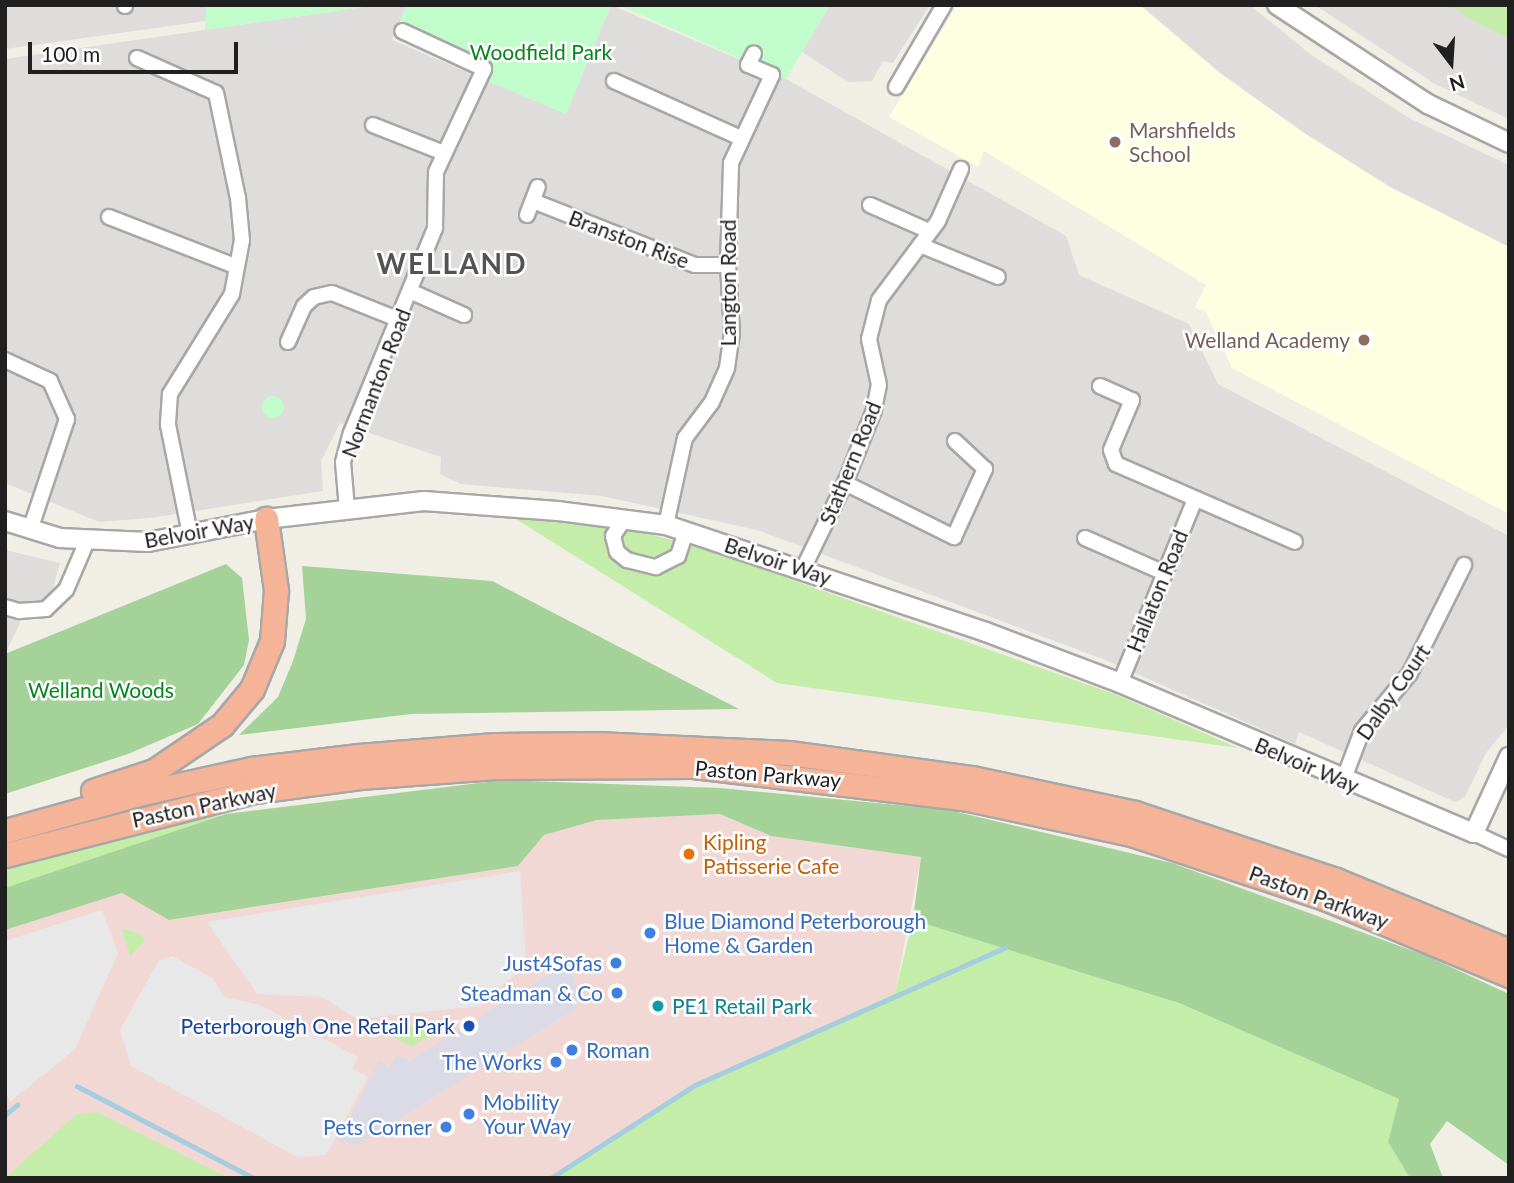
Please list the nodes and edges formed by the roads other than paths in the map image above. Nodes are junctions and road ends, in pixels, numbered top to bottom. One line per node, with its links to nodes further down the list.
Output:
1 (944, 5): 7 (street)
2 (1278, 5): 10 (street)
3 (402, 31): 11 (street, Normanton Road)
4 (754, 53): 9 (street, Langton Road)
5 (136, 58): 19 (street)
6 (614, 81): 9 (street)
7 (896, 87)
8 (373, 125): 11 (street)
9 (741, 138): 18 (street, Langton Road)
10 (1509, 143)
11 (444, 153): 21 (street, Normanton Road)
12 (961, 169): 16 (street, Stathern Road)
13 (870, 205): 16 (street)
14 (527, 215): 18 (street, Branston Rise)
15 (109, 217): 19 (street)
16 (929, 231): 17 (street, Stathern Road)
17 (920, 245): 20 (street); 28 (street, Stathern Road)
18 (728, 265): 34 (street, Langton Road)
19 (235, 266): 37 (street)
20 (998, 277)
21 (412, 292): 22 (street); 23 (street, Normanton Road)
22 (464, 315)
23 (400, 320): 24 (street); 30 (street, Normanton Road)
24 (288, 342)
25 (5, 360): 35 (street)
26 (1100, 386): 29 (street)
27 (955, 441): 28 (street)
28 (845, 483): 42 (street, Stathern Road)
29 (1195, 499): 40 (street); 43 (street, Hallaton Road)
30 (346, 509): 31 (street, Belvoir Way); 33 (street, Belvoir Way)
31 (266, 519): 37 (street, Belvoir Way); 48 (highway)
32 (5, 521): 35 (street, Belvoir Way)
33 (623, 522): 34 (street, Belvoir Way); 36 (street)
34 (666, 525): 36 (street, Belvoir Way)
35 (30, 530): 39 (street, Belvoir Way)
36 (686, 531): 42 (street, Belvoir Way)
37 (190, 534): 39 (street, Belvoir Way)
38 (1085, 538): 43 (street)
39 (87, 541): 44 (street)
40 (1295, 542)
41 (1464, 565): 47 (street, Dalby Court)
42 (803, 569): 45 (street, Belvoir Way)
43 (1163, 572): 45 (street, Hallaton Road)
44 (5, 607)
45 (1120, 684): 47 (street, Belvoir Way)
46 (1509, 757): 50 (street)
47 (1343, 781): 50 (street, Belvoir Way)
48 (5, 825)
49 (5, 831): 53 (highway, Paston Parkway)
50 (1474, 833): 51 (street, Belvoir Way)
51 (1509, 849)
52 (5, 855): 54 (highway, Paston Parkway)
53 (1509, 951)
54 (1509, 975)

